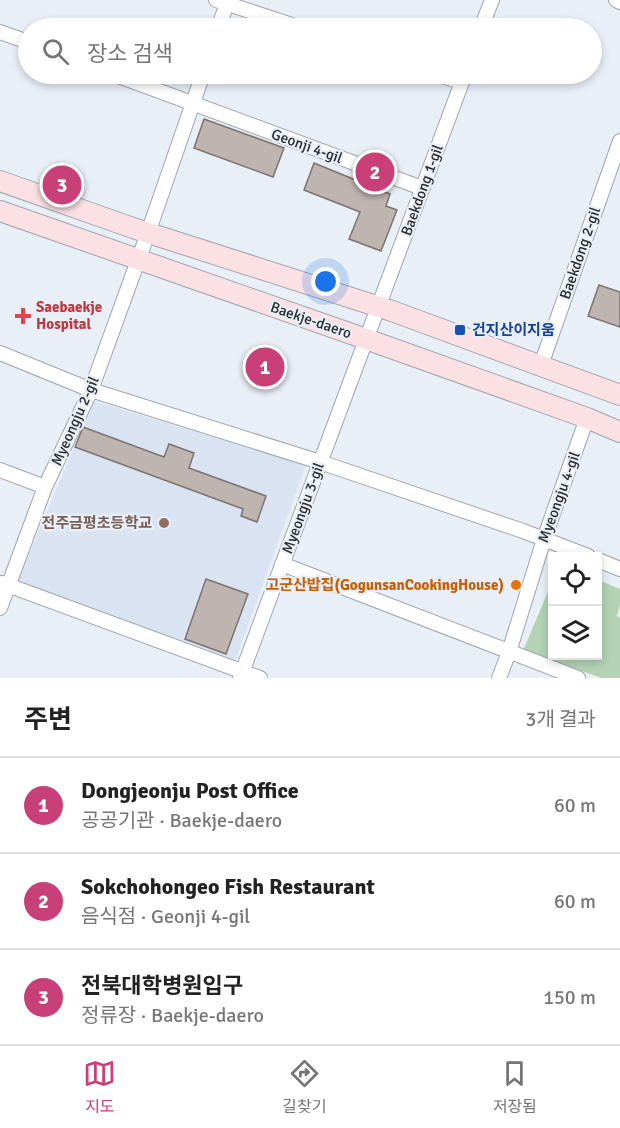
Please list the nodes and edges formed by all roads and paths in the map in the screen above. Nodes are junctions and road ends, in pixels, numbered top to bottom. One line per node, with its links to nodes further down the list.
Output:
1 (492, 0): 5 (street)
2 (221, 2): 3 (street); 4 (street)
3 (219, 18)
4 (270, 18)
5 (485, 18)
6 (0, 32): 7 (street)
7 (18, 38)
8 (142, 84): 11 (street, Geonji 4-gil)
9 (199, 84): 11 (street)
10 (461, 84): 15 (street, Baekdong 1-gil)
11 (192, 103): 15 (street, Geonji 4-gil); 17 (street)
12 (620, 141): 13 (street, Baekdong 2-gil)
13 (616, 163): 22 (street, Baekdong 2-gil)
14 (0, 181): 17 (street)
15 (422, 188): 19 (street, Baekdong 1-gil)
16 (0, 211): 18 (street, Baekje-daero)
17 (148, 233): 18 (street, Myeongju 2-gil); 19 (street)
18 (139, 259): 20 (street, Baekje-daero); 23 (street, Myeongju 2-gil)
19 (379, 307): 20 (street, Baekdong 1-gil); 22 (street)
20 (366, 339): 25 (street, Baekje-daero); 27 (street, Myeongju 3-gil)
21 (0, 353): 23 (street)
22 (541, 365): 24 (street)
23 (91, 390): 27 (street); 29 (street, Myeongju 2-gil)
24 (620, 395)
25 (587, 418): 26 (street, Baekje-daero); 30 (street, Myeongju 4-gil)
26 (620, 432)
27 (320, 462): 30 (street); 33 (street, Myeongju 3-gil)
28 (0, 470): 29 (street)
29 (45, 487): 35 (street, Myeongju 2-gil)
30 (544, 539): 31 (street); 37 (street, Myeongju 4-gil)
31 (578, 552)
32 (602, 562): 34 (street)
33 (282, 564): 37 (street); 38 (street, Myeongju 3-gil)
34 (620, 569)
35 (4, 584): 36 (street, Myeongju 2-gil); 38 (street)
36 (0, 609)
37 (509, 652): 40 (street, Myeongju 4-gil); 41 (street)
38 (241, 675): 39 (street)
39 (260, 678)
40 (499, 678)
41 (578, 678)

